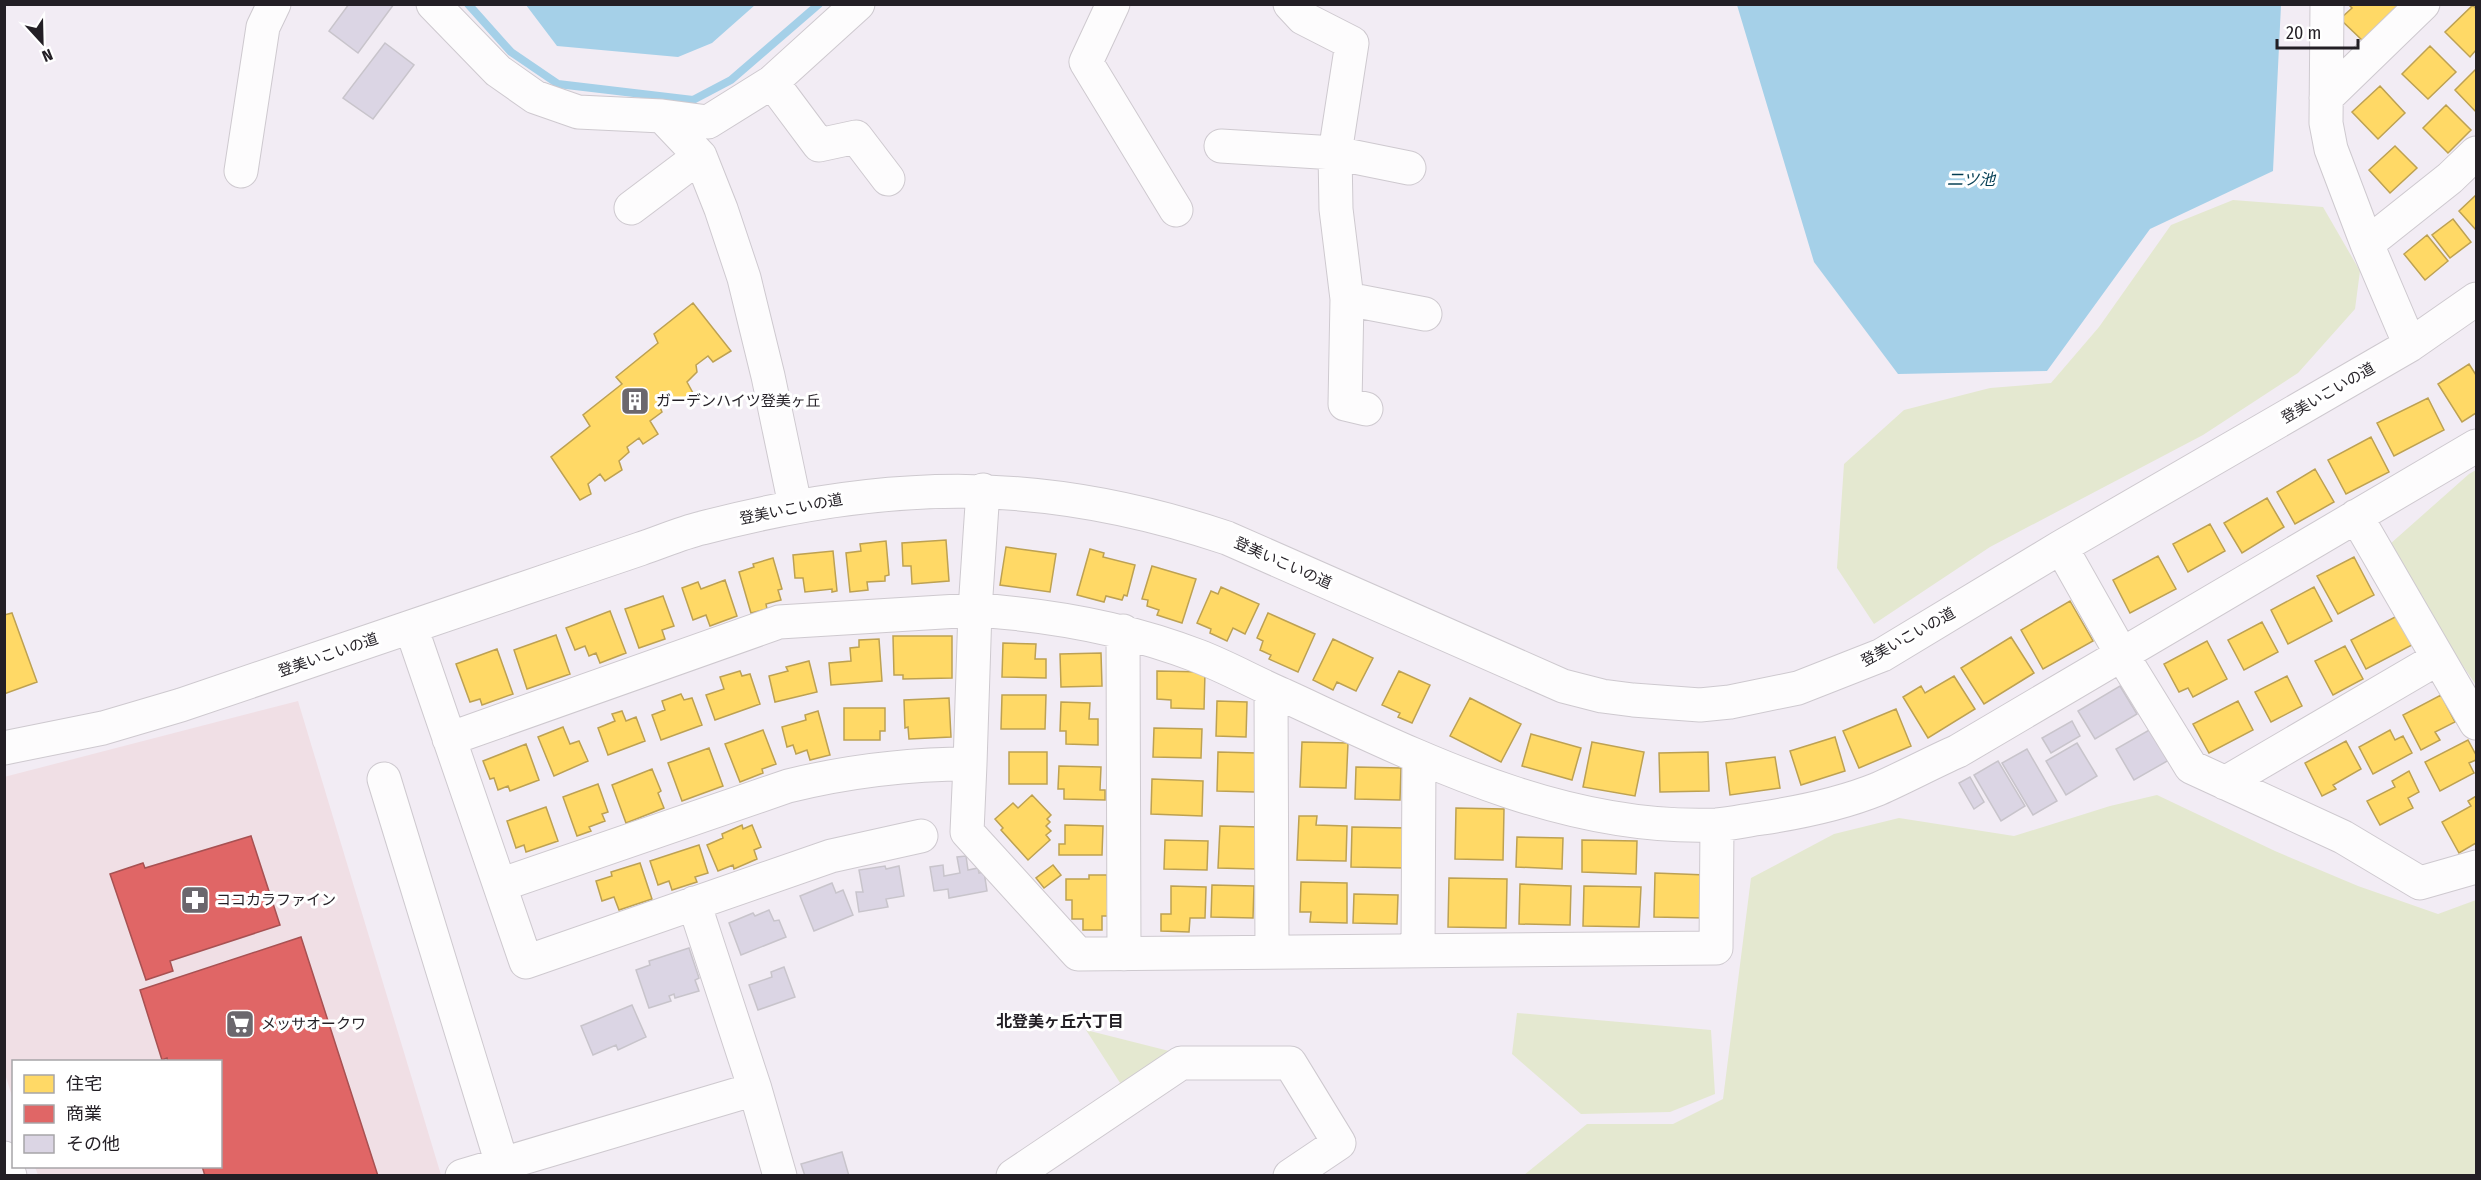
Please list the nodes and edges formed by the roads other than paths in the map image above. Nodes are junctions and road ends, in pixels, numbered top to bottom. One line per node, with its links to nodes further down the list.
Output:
1 (274, 4): 16 (street)
2 (433, 4): 10 (street)
3 (858, 4): 8 (street)
4 (1113, 4): 19 (street)
5 (1290, 4): 12 (street)
6 (2327, 4): 9 (street)
7 (2422, 4): 9 (street)
8 (772, 82): 10 (street); 17 (street)
9 (2326, 98): 20 (street)
10 (662, 116): 14 (street)
11 (1221, 146): 12 (street)
12 (1335, 153): 15 (street); 21 (street)
13 (2476, 153): 20 (street)
14 (699, 156): 18 (street); 28 (street)
15 (1409, 168)
16 (241, 171)
17 (888, 179)
18 (631, 208)
19 (1176, 210)
20 (2367, 244): 24 (street)
21 (1347, 299): 23 (street); 25 (street)
22 (2476, 299): 24 (street, 登美いこいの道)
23 (1425, 314)
24 (2410, 345): 30 (street, 登美いこいの道)
25 (1366, 409)
26 (2476, 446): 29 (street)
27 (983, 490): 28 (street, 登美いこいの道); 30 (street, 登美いこいの道); 31 (street)
28 (795, 505): 32 (street, 登美いこいの道)
29 (2356, 516): 34 (street); 35 (street)
30 (2061, 547): 34 (street)
31 (975, 610): 33 (street); 38 (street); 41 (street)
32 (411, 627): 38 (street); 39 (street, 登美いこいの道)
33 (1123, 632): 36 (street); 51 (street)
34 (2122, 655): 43 (street); 44 (street)
35 (2437, 659): 37 (street); 43 (street)
36 (1271, 690): 40 (street); 50 (street)
37 (2476, 723)
38 (449, 739): 47 (street)
39 (4, 748)
40 (1419, 758): 44 (street); 49 (street)
41 (970, 764): 47 (street); 51 (street)
42 (384, 779): 54 (street)
43 (2225, 783): 46 (street)
44 (1717, 825): 49 (street)
45 (921, 836): 48 (street)
46 (2476, 867)
47 (500, 885): 48 (street)
48 (694, 903): 52 (street)
49 (1418, 951): 50 (street)
50 (1272, 952): 51 (street)
51 (1124, 954)
52 (755, 1089): 54 (street); 57 (street)
53 (4, 1158): 55 (street)
54 (502, 1164): 56 (street)
55 (10, 1176)
56 (462, 1176)
57 (780, 1176)
58 (1013, 1176): 59 (street)
59 (1290, 1176)

